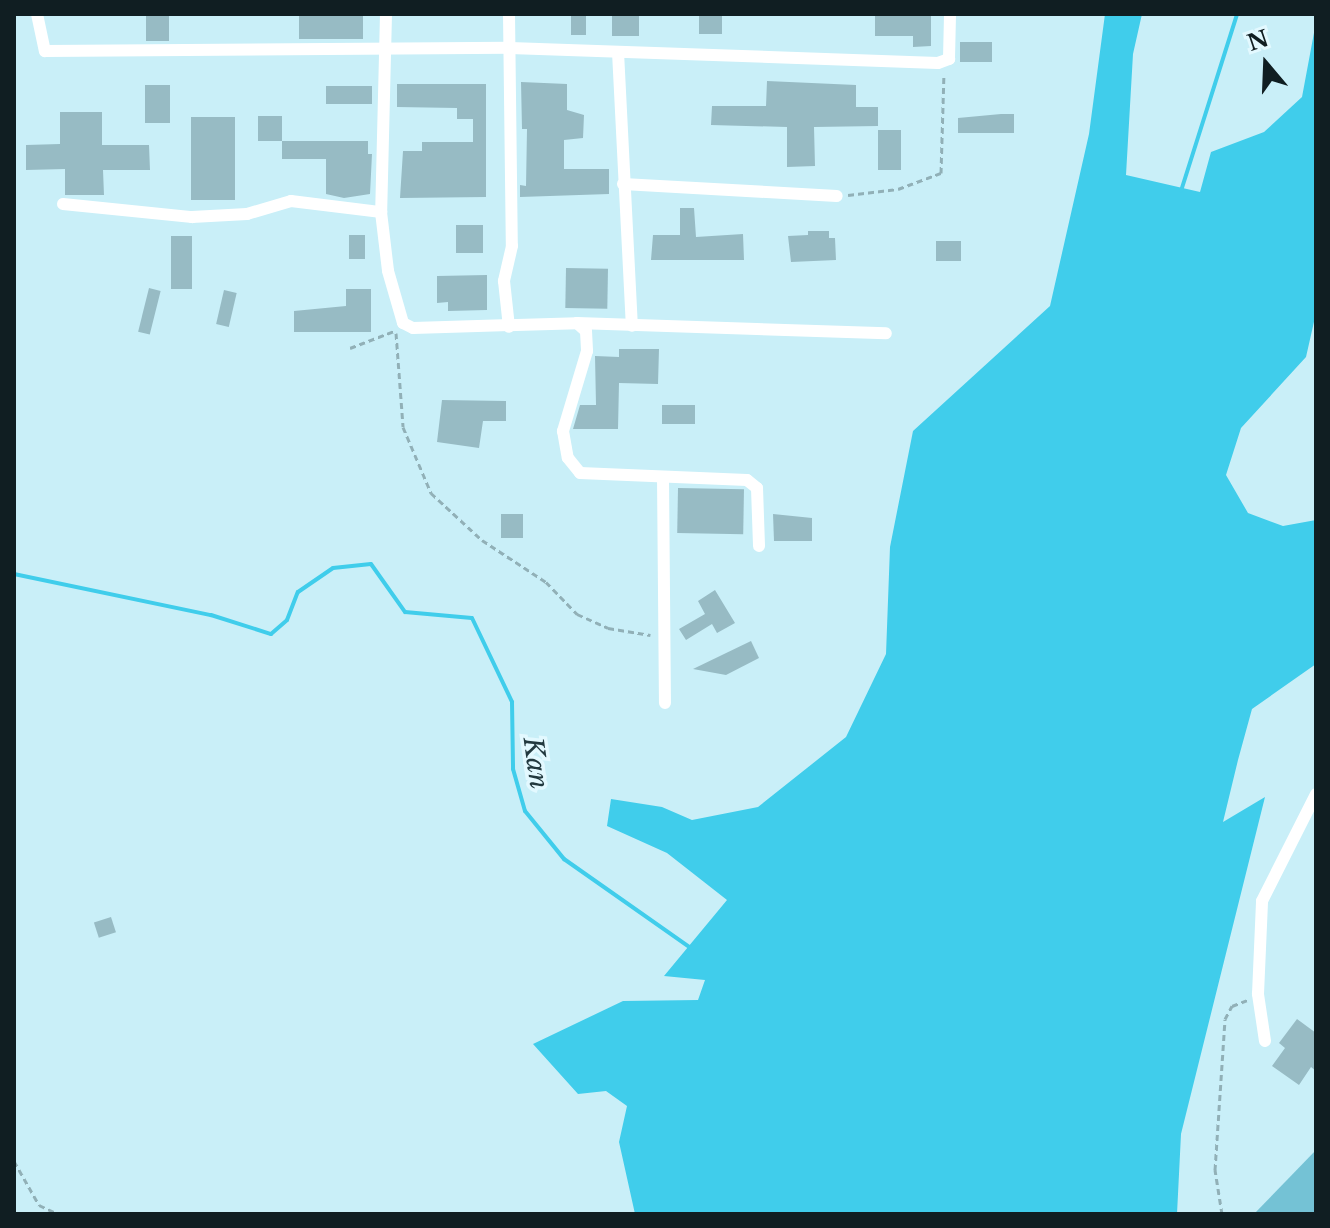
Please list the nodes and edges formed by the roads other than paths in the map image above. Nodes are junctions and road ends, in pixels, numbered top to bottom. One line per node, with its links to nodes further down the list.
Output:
1 (37, 14): 6 (street)
2 (386, 14): 6 (street)
3 (509, 14): 5 (street)
4 (950, 14): 7 (street)
5 (510, 48): 6 (street); 7 (street); 14 (street)
6 (387, 50): 11 (street)
7 (618, 52): 8 (street)
8 (623, 184): 9 (street); 13 (street)
9 (837, 196)
10 (63, 204): 11 (street)
11 (381, 212): 14 (street)
12 (577, 323): 13 (street); 14 (street); 16 (street)
13 (632, 326): 15 (street)
14 (509, 327)
15 (886, 333)
16 (663, 477): 17 (street); 18 (street)
17 (759, 546)
18 (665, 703)
19 (1316, 794): 20 (street)
20 (1265, 1041)

